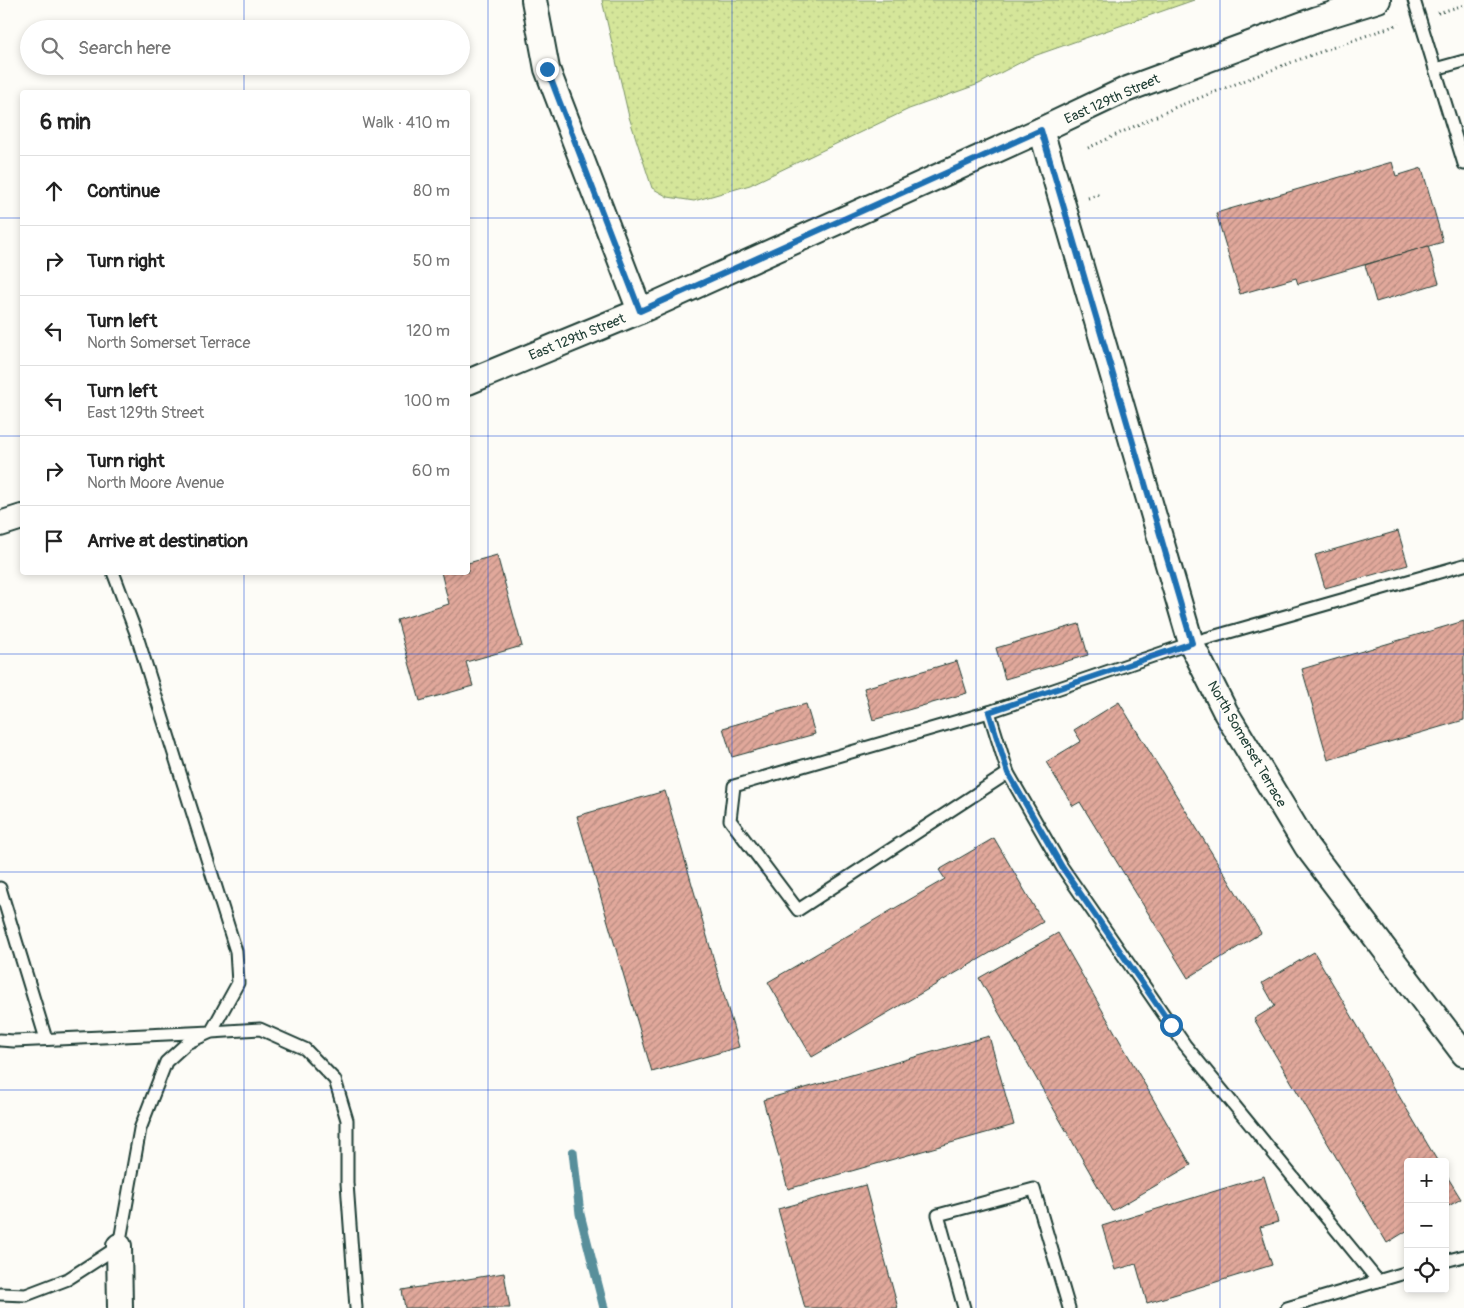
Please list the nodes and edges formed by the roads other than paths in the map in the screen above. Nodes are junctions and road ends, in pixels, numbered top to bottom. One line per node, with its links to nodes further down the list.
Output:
1 (534, 0): 8 (street)
2 (1378, 0): 6 (street, East 129th Street)
3 (1414, 0): 5 (lane)
4 (1464, 60): 5 (lane)
5 (1435, 69): 7 (lane)
6 (1041, 130): 8 (street, East 129th Street); 14 (street, North Somerset Terrace)
7 (1464, 164)
8 (640, 311): 9 (street, East 129th Street)
9 (470, 381)
10 (20, 518): 11 (street)
11 (0, 524)
12 (1464, 565): 14 (lane)
13 (114, 575): 18 (lane)
14 (1192, 643): 15 (lane); 21 (street, North Somerset Terrace)
15 (989, 712): 16 (lane); 16 (lane)
16 (1008, 773): 26 (lane)
17 (0, 888): 19 (lane)
18 (211, 1032): 19 (lane); 22 (lane); 29 (lane)
19 (46, 1039): 20 (lane)
20 (0, 1040)
21 (1464, 1054)
22 (119, 1246): 27 (lane); 28 (street)
23 (1464, 1256): 24 (lane)
24 (1449, 1260)
25 (1404, 1273): 26 (lane)
26 (1378, 1281): 32 (lane)
27 (0, 1294)
28 (120, 1308)
29 (356, 1308)
30 (964, 1308): 31 (lane)
31 (1069, 1308)
32 (1287, 1308)

